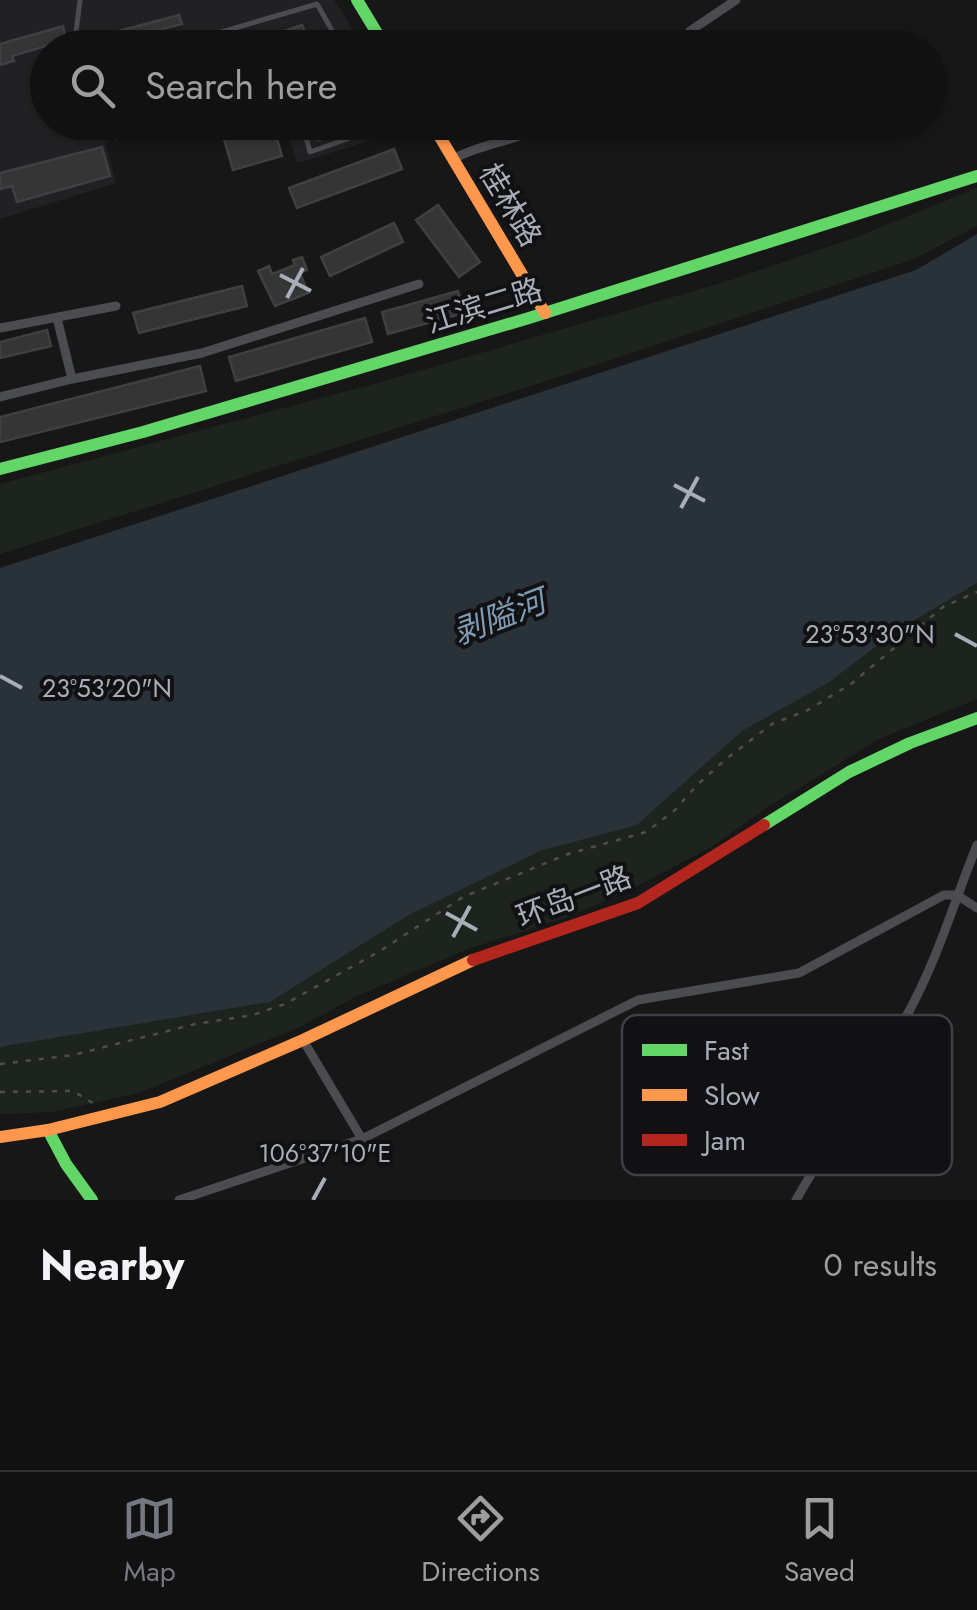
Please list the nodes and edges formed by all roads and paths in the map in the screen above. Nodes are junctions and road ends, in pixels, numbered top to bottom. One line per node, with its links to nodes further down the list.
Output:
1 (80, 0): 4 (lane)
2 (357, 0): 7 (street)
3 (736, 0): 8 (street)
4 (76, 30)
5 (226, 30): 6 (lane)
6 (331, 30)
7 (375, 30)
8 (691, 30)
9 (307, 140): 10 (lane)
10 (344, 140)
11 (442, 140): 13 (street, 桂林路)
12 (504, 140): 13 (street)
13 (453, 159): 17 (street, 桂林路)
14 (977, 176): 17 (street, 江滨二路)
15 (419, 284): 20 (street)
16 (116, 306): 18 (street)
17 (546, 314): 22 (street, 江滨二路)
18 (56, 318): 19 (street); 20 (street)
19 (0, 328)
20 (72, 380): 21 (street)
21 (0, 397)
22 (0, 469)
23 (977, 592): 30 (path)
24 (977, 718): 29 (street, 环岛一路)
25 (977, 845): 26 (street)
26 (957, 895): 27 (street); 28 (street); 35 (street)
27 (977, 908)
28 (907, 1015)
29 (303, 1040): 32 (street, 环岛一路); 35 (street)
30 (0, 1064)
31 (0, 1092): 32 (path)
32 (112, 1114): 33 (street, 环岛一路)
33 (48, 1130): 34 (street, 环岛一路); 37 (street)
34 (0, 1137)
35 (362, 1139): 38 (street)
36 (811, 1175): 39 (street)
37 (92, 1200)
38 (180, 1200)
39 (796, 1200)

